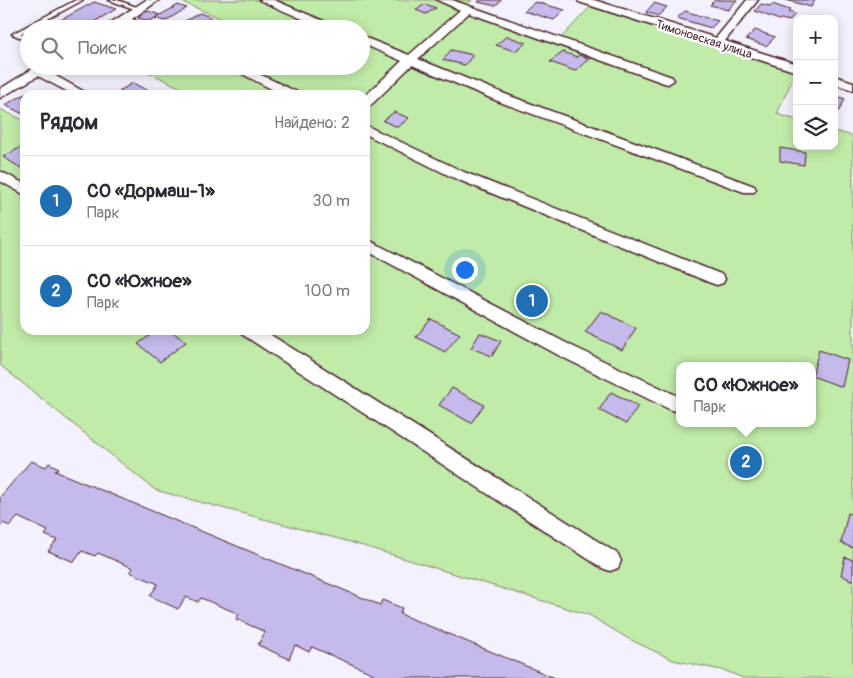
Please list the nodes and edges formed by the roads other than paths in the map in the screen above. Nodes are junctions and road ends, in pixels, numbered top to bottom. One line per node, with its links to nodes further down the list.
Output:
1 (80, 0): 12 (lane)
2 (112, 0): 9 (lane)
3 (154, 0): 9 (street)
4 (264, 0): 13 (street)
5 (442, 0): 10 (street)
6 (583, 0): 8 (street, Тимоновская улица)
7 (753, 0): 15 (street)
8 (599, 2): 15 (street, Тимоновская улица)
9 (139, 9): 11 (street)
10 (468, 9): 16 (street); 21 (street)
11 (123, 19)
12 (42, 20)
13 (314, 20)
14 (370, 43): 16 (street)
15 (718, 43): 17 (street, Тимоновская улица)
16 (410, 59): 27 (street); 31 (street)
17 (793, 67)
18 (32, 75): 26 (street)
19 (52, 75): 24 (street)
20 (252, 75): 25 (street)
21 (668, 80)
22 (838, 81): 23 (street)
23 (853, 86)
24 (76, 90)
25 (283, 90)
26 (0, 94)
27 (370, 98)
28 (370, 131): 33 (street)
29 (0, 175): 30 (street)
30 (20, 187)
31 (749, 189)
32 (370, 246): 35 (street)
33 (717, 279)
34 (257, 335): 36 (street)
35 (676, 404)
36 (610, 561)

